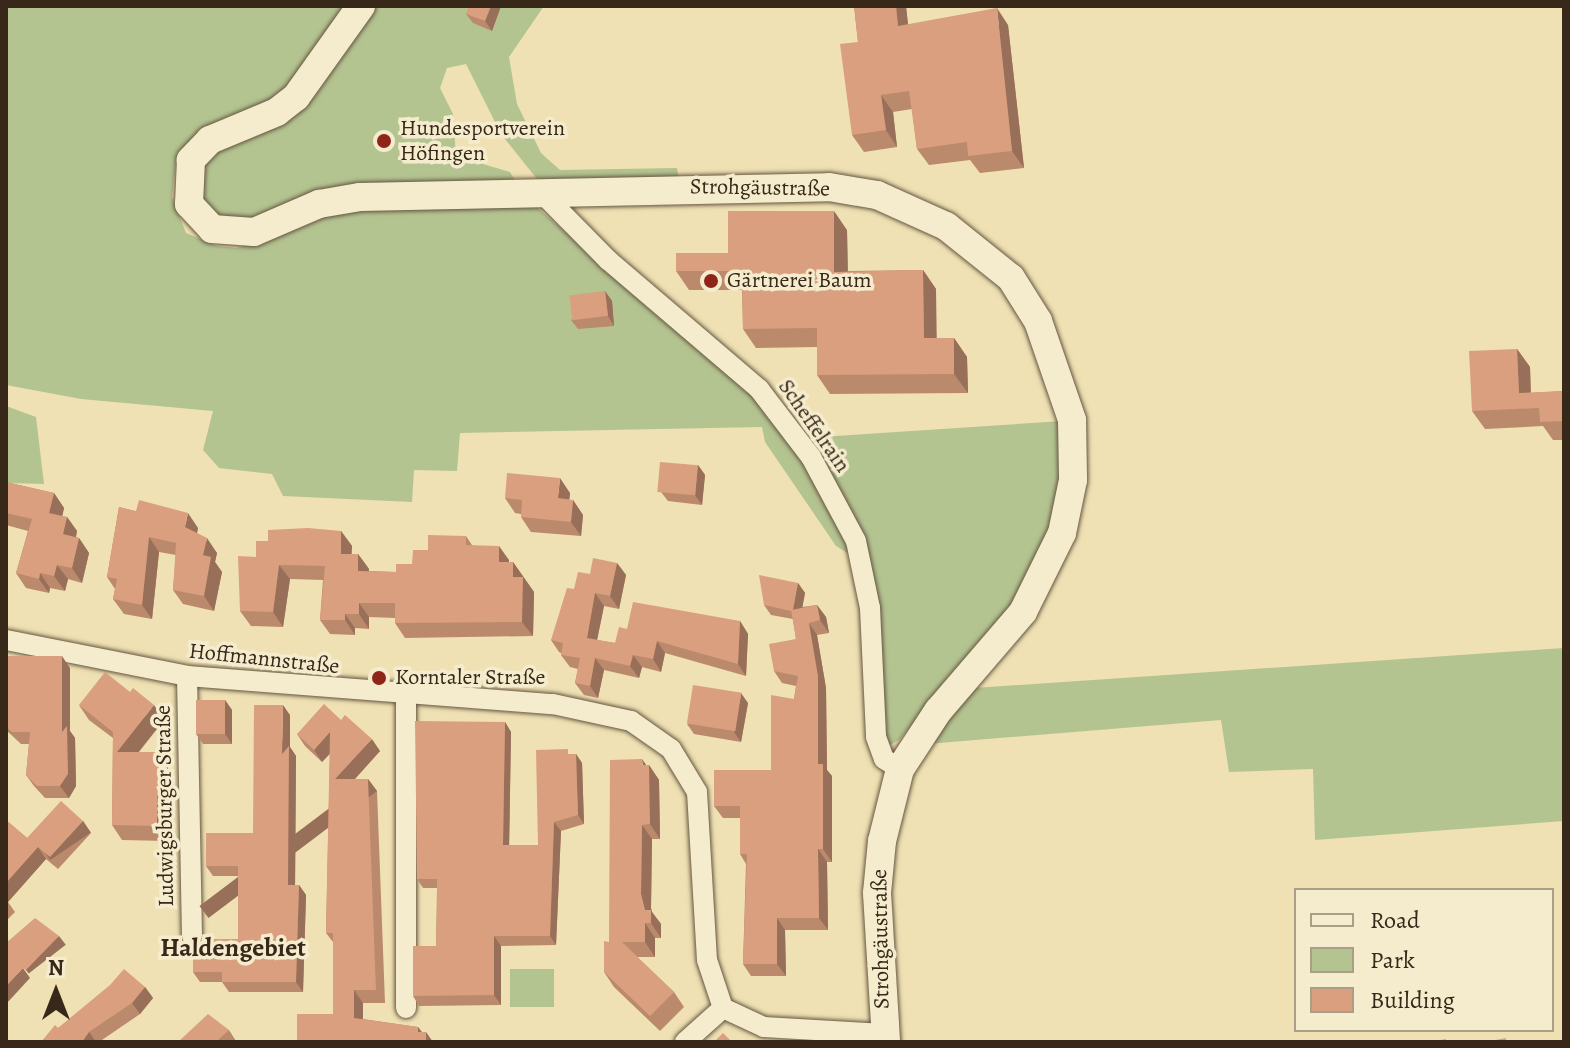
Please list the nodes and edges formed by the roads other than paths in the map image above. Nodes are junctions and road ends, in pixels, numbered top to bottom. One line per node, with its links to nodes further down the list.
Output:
1 (361, 6): 2 (main road, Strohgäustraße)
2 (540, 191): 6 (street, Scheffelrain); 6 (main road, Strohgäustraße)
3 (6, 640): 4 (street, Hoffmannstraße)
4 (187, 676): 5 (street, Hoffmannstraße); 7 (street, Ludwigsburger Straße)
5 (406, 697): 8 (street); 9 (street, Hoffmannstraße)
6 (900, 769): 10 (main road, Strohgäustraße)
7 (192, 936)
8 (406, 1008)
9 (723, 1008): 10 (street); 11 (street)
10 (885, 1038)
11 (685, 1042)

